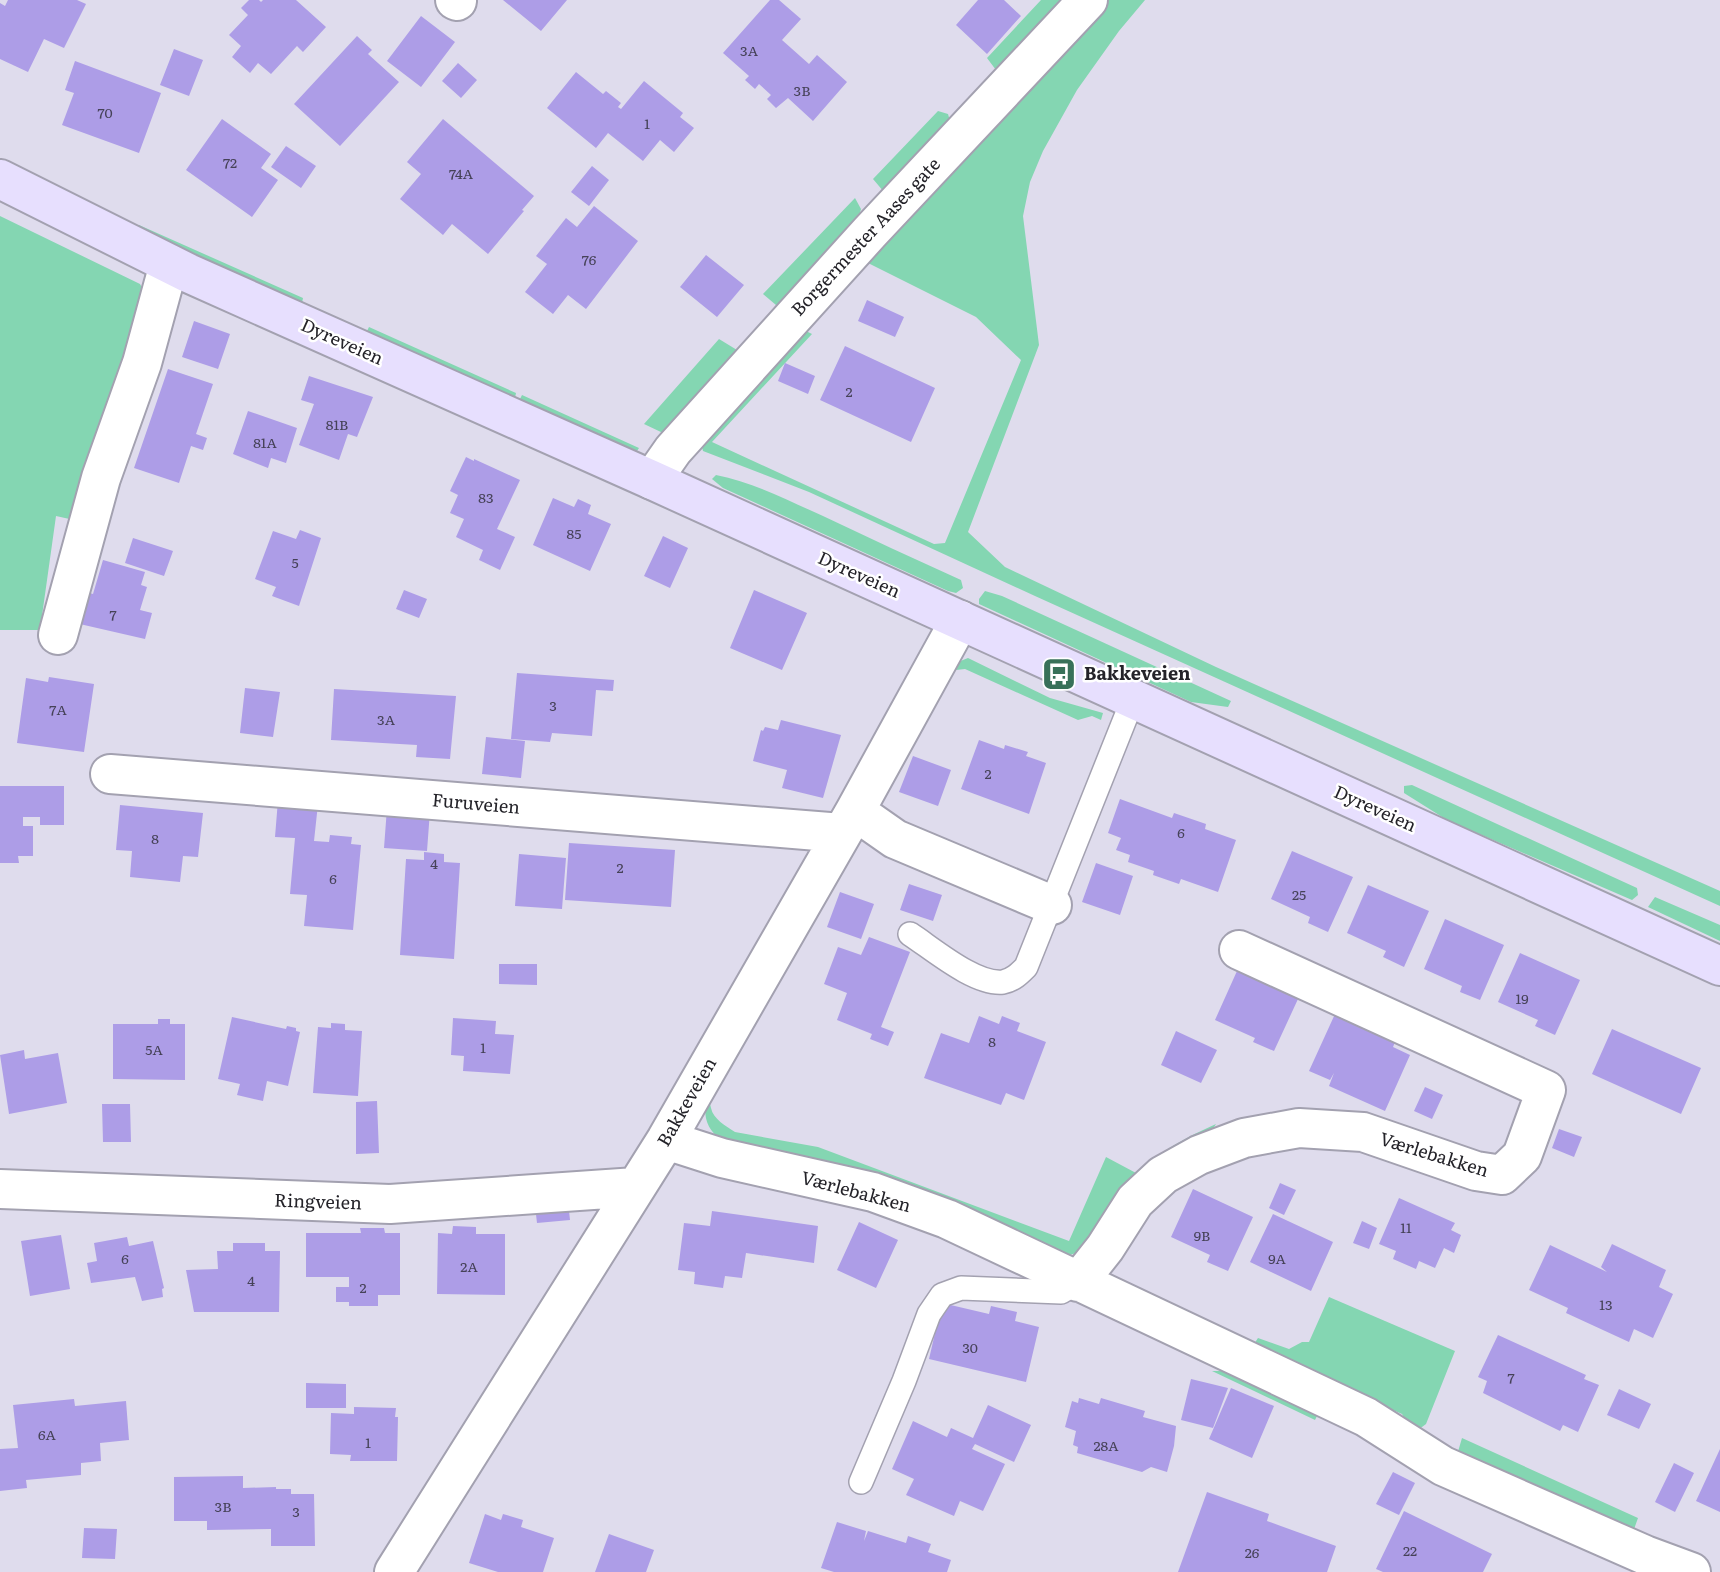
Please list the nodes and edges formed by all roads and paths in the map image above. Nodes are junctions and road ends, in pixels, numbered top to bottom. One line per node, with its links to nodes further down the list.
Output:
1 (1088, 0): 4 (street, Borgermester Aases gate)
2 (0, 179): 3 (main road, Dyreveien)
3 (169, 264): 4 (main road, Dyreveien); 6 (street)
4 (652, 480): 5 (main road, Dyreveien)
5 (960, 620): 7 (main road, Dyreveien); 9 (street, Bakkeveien)
6 (58, 635)
7 (1133, 699): 10 (lane); 13 (main road, Dyreveien)
8 (110, 774): 9 (street, Furuveien)
9 (849, 822): 10 (street); 14 (street, Bakkeveien)
10 (1052, 905): 11 (lane)
11 (910, 934)
12 (1239, 950): 17 (street, Værlebakken)
13 (1720, 966)
14 (666, 1140): 15 (street, Bakkeveien); 17 (street, Værlebakken)
15 (636, 1187): 16 (street, Ringveien); 19 (street, Bakkeveien)
16 (0, 1189)
17 (1078, 1282): 18 (lane); 20 (street, Værlebakken)
18 (861, 1482)
19 (394, 1572)
20 (1691, 1572)

